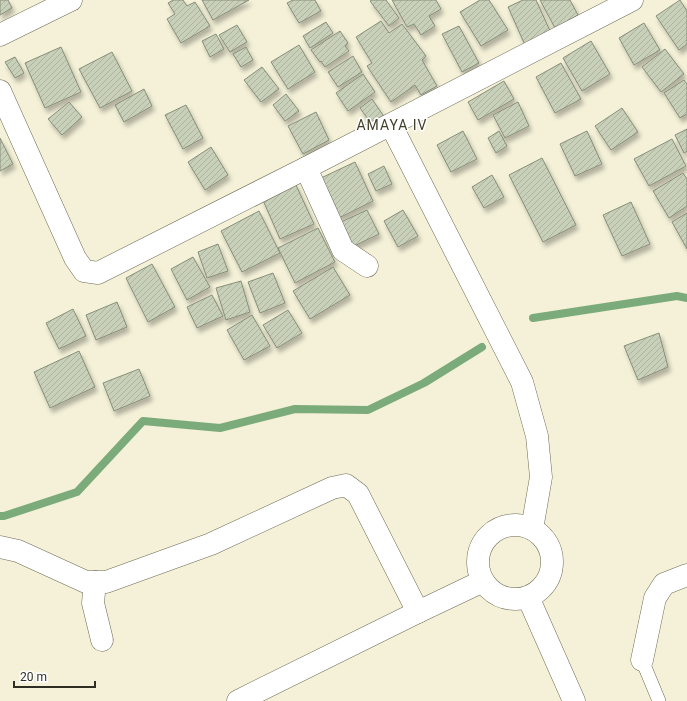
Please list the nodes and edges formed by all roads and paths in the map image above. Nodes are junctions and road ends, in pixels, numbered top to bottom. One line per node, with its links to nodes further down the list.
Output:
1 (71, 0): 3 (street)
2 (632, 0): 5 (street)
3 (0, 35)
4 (0, 91): 6 (street)
5 (391, 125): 6 (street); 8 (street)
6 (306, 168): 7 (street)
7 (367, 266)
8 (532, 529): 11 (street); 13 (street)
9 (0, 547): 12 (street)
10 (687, 575): 16 (street)
11 (483, 581): 13 (street); 14 (street)
12 (95, 582): 14 (street); 15 (street)
13 (528, 597): 18 (street)
14 (418, 612): 17 (street)
15 (102, 640)
16 (642, 660): 19 (lane)
17 (238, 701)
18 (574, 701)
19 (660, 701)

